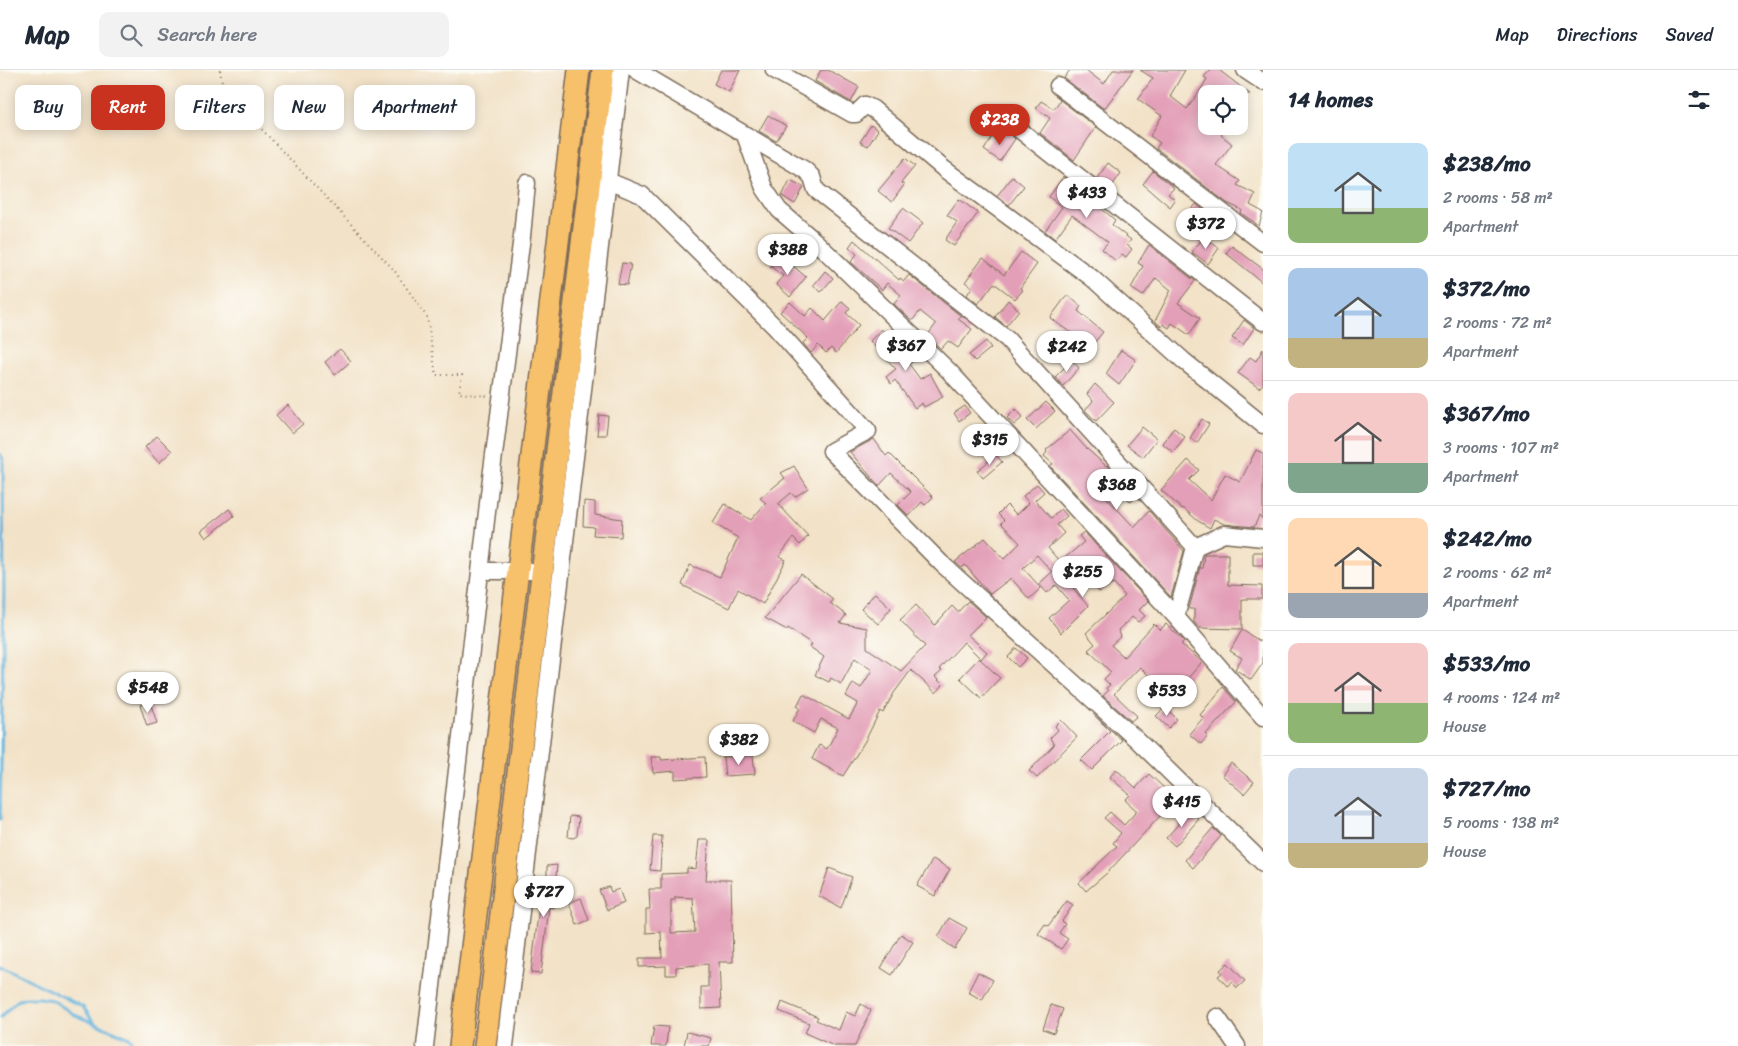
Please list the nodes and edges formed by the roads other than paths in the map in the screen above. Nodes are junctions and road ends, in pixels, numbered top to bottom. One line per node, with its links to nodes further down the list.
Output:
1 (579, 70): 20 (main road)
2 (603, 70): 11 (main road)
3 (621, 70): 11 (street)
4 (636, 70): 10 (street)
5 (774, 70): 15 (street)
6 (1245, 70): 7 (street)
7 (1263, 82)
8 (1058, 86): 13 (street)
9 (1016, 127): 14 (street)
10 (745, 135): 17 (street); 21 (street)
11 (599, 179): 19 (main road); 23 (street); 28 (street)
12 (527, 183): 18 (street)
13 (1263, 243)
14 (1263, 322)
15 (1263, 424)
16 (1263, 538): 17 (street)
17 (1195, 547): 21 (street)
18 (481, 571): 20 (street); 25 (street)
19 (543, 571): 20 (street); 27 (main road)
20 (518, 572): 26 (main road)
21 (1176, 617): 22 (street)
22 (1263, 717)
23 (1263, 863)
24 (1217, 1017): 29 (street)
25 (425, 1046)
26 (460, 1046)
27 (485, 1046)
28 (505, 1046)
29 (1237, 1046)

